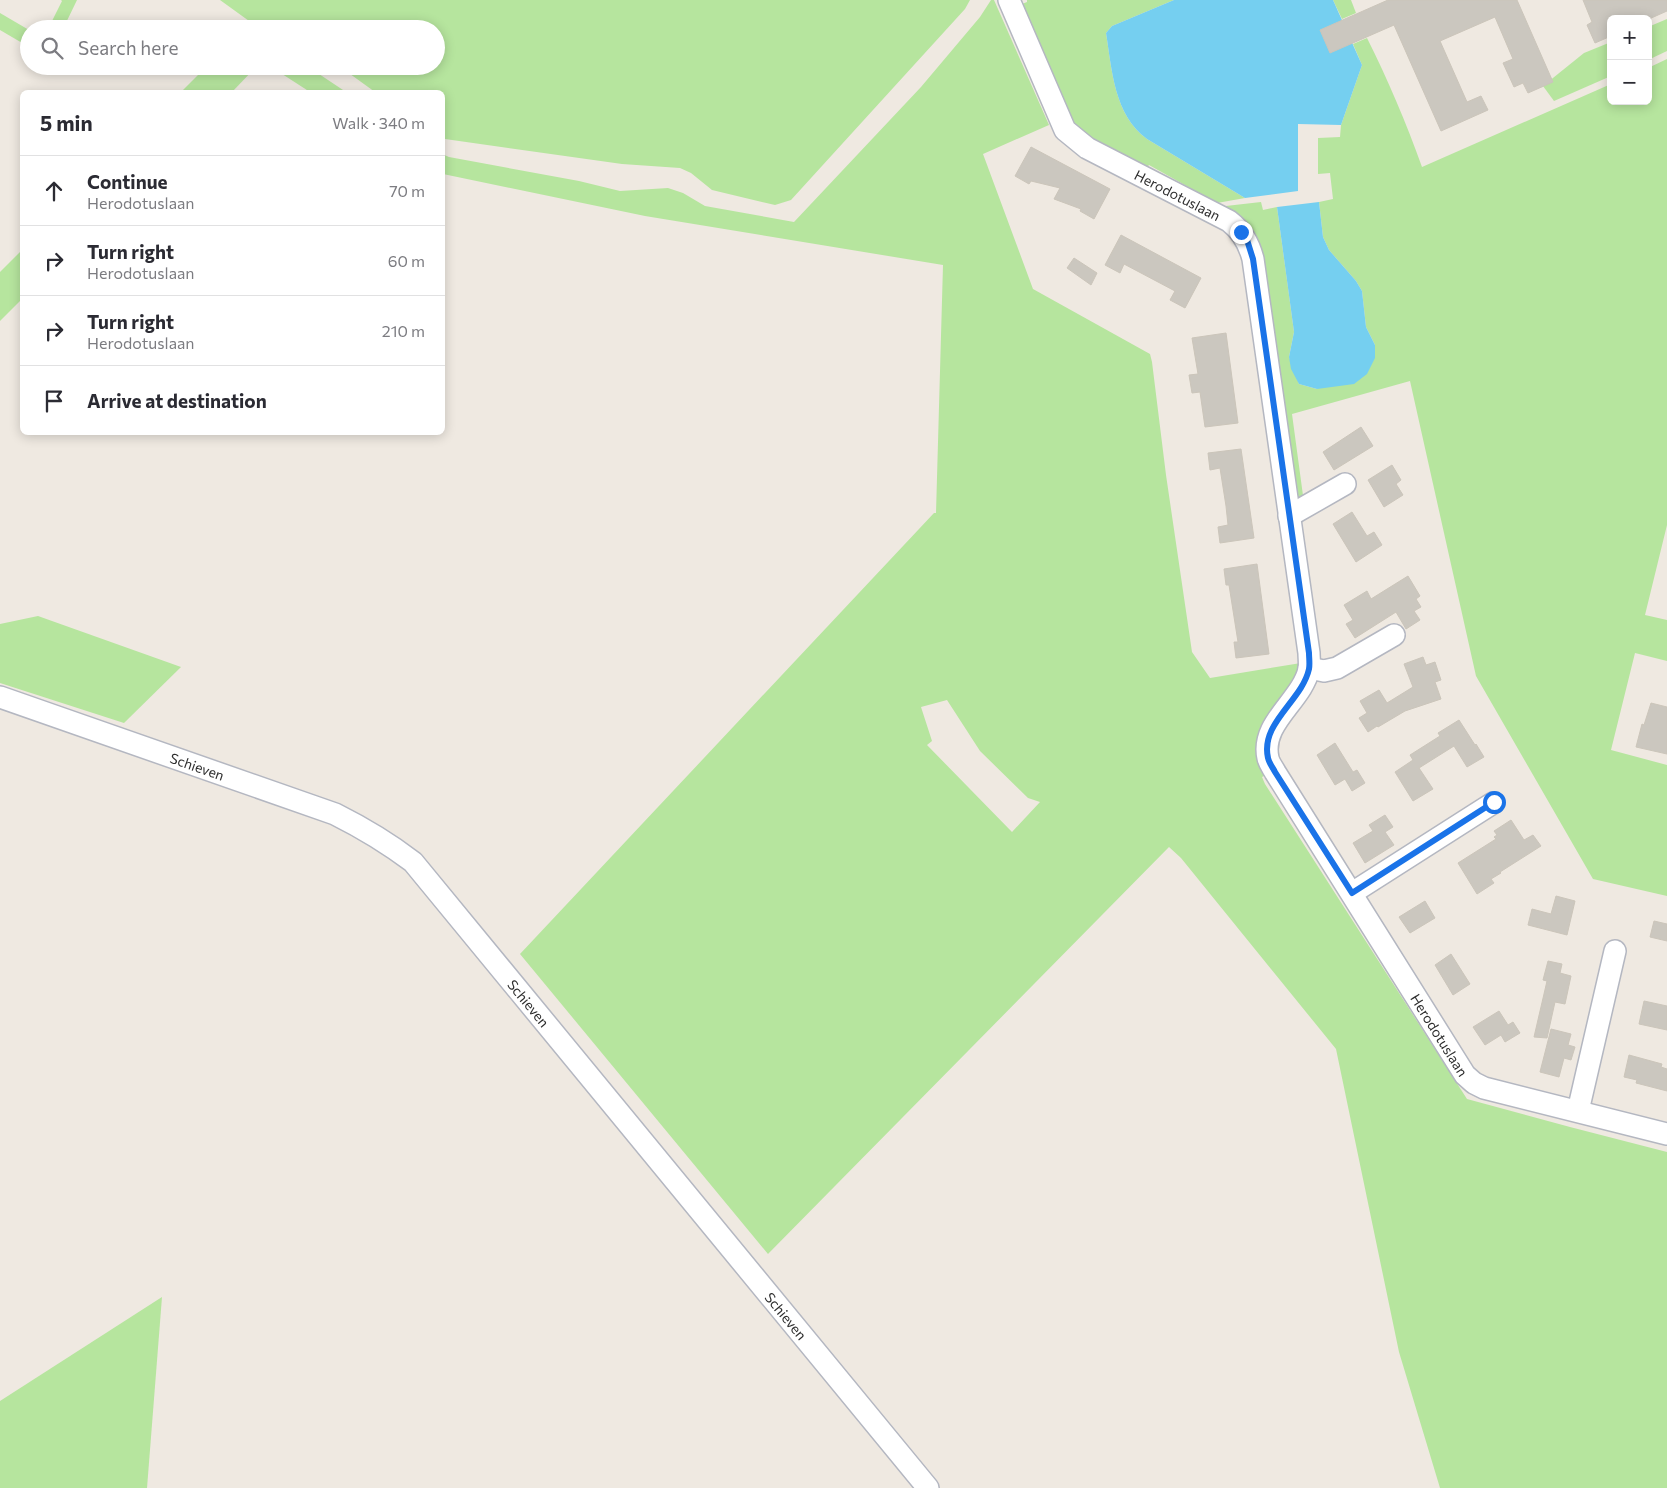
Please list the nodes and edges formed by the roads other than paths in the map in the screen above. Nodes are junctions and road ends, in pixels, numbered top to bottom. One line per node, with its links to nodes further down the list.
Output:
1 (1009, 0): 3 (street, Herodotuslaan)
2 (1345, 484): 3 (street)
3 (1290, 516): 5 (street, Herodotuslaan)
4 (1394, 635): 5 (street)
5 (1309, 668): 8 (street, Herodotuslaan)
6 (0, 697): 12 (street, Schieven)
7 (1494, 802): 8 (street)
8 (1352, 893): 10 (street, Herodotuslaan)
9 (1615, 951): 10 (street)
10 (1578, 1111): 11 (street, Herodotuslaan)
11 (1667, 1134)
12 (928, 1488)

